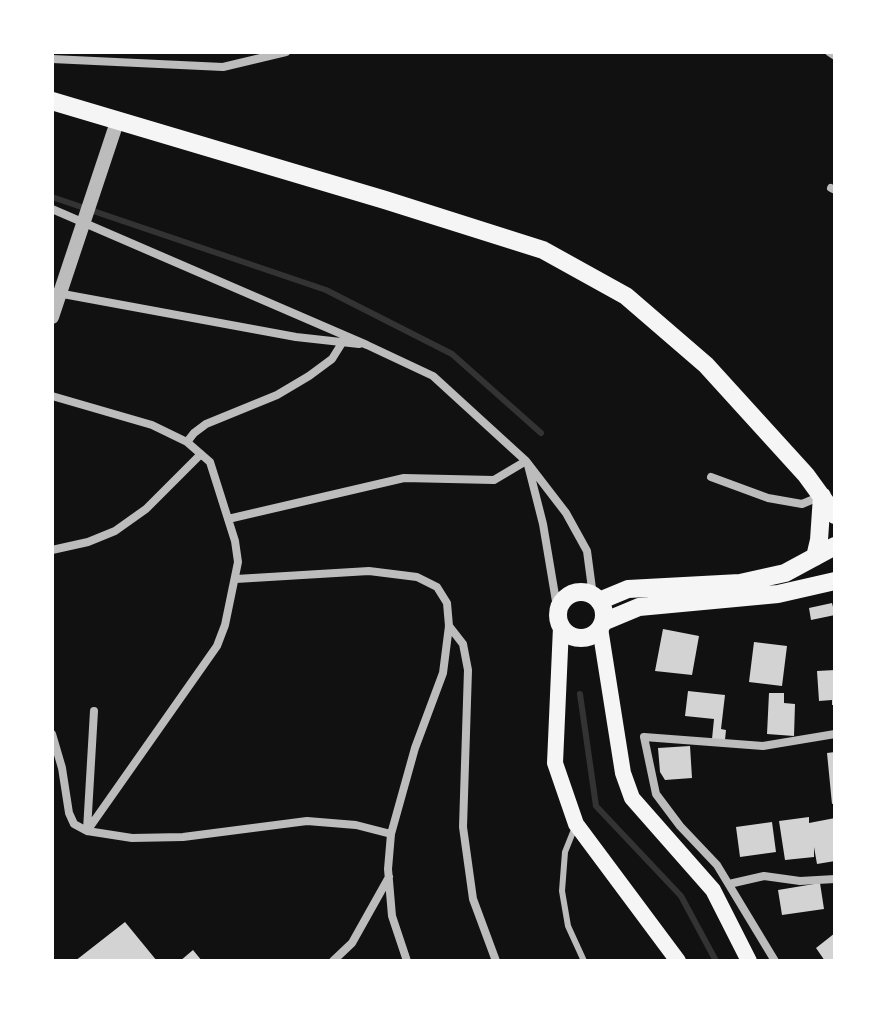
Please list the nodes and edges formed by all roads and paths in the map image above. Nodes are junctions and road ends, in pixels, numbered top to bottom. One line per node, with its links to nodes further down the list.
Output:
1 (286, 52): 4 (street)
2 (829, 52): 3 (street)
3 (835, 56)
4 (52, 59)
5 (52, 101): 6 (main road)
6 (117, 122): 8 (street); 18 (main road)
7 (52, 209): 8 (street)
8 (85, 218): 9 (street); 12 (street)
9 (56, 293): 10 (street); 11 (street)
10 (52, 317)
11 (342, 343): 12 (street); 14 (street)
12 (367, 345): 16 (street)
13 (52, 396): 14 (street)
14 (187, 442): 15 (street)
15 (201, 454): 20 (street); 22 (street)
16 (526, 461): 20 (street); 26 (street); 27 (street)
17 (711, 477): 18 (street)
18 (828, 499): 19 (main road); 23 (main road)
19 (835, 515)
20 (228, 519): 24 (street)
21 (835, 546): 23 (main road)
22 (52, 550)
23 (815, 557): 26 (main road)
24 (236, 579): 29 (street); 34 (street)
25 (832, 579): 28 (main road)
26 (596, 598): 27 (main road); 28 (main road)
27 (560, 623): 28 (main road); 33 (main road)
28 (602, 625): 44 (main road)
29 (449, 626): 35 (street); 41 (street)
30 (94, 711): 34 (street)
31 (52, 734): 34 (street)
32 (835, 734): 38 (street)
33 (576, 824): 42 (lane); 43 (main road)
34 (87, 831): 35 (street)
35 (391, 834): 36 (street)
36 (389, 877): 39 (street); 40 (street)
37 (835, 879): 38 (street)
38 (729, 884): 45 (street)
39 (333, 961)
40 (407, 961)
41 (496, 961)
42 (584, 961)
43 (678, 961)
44 (749, 961)
45 (775, 961)

